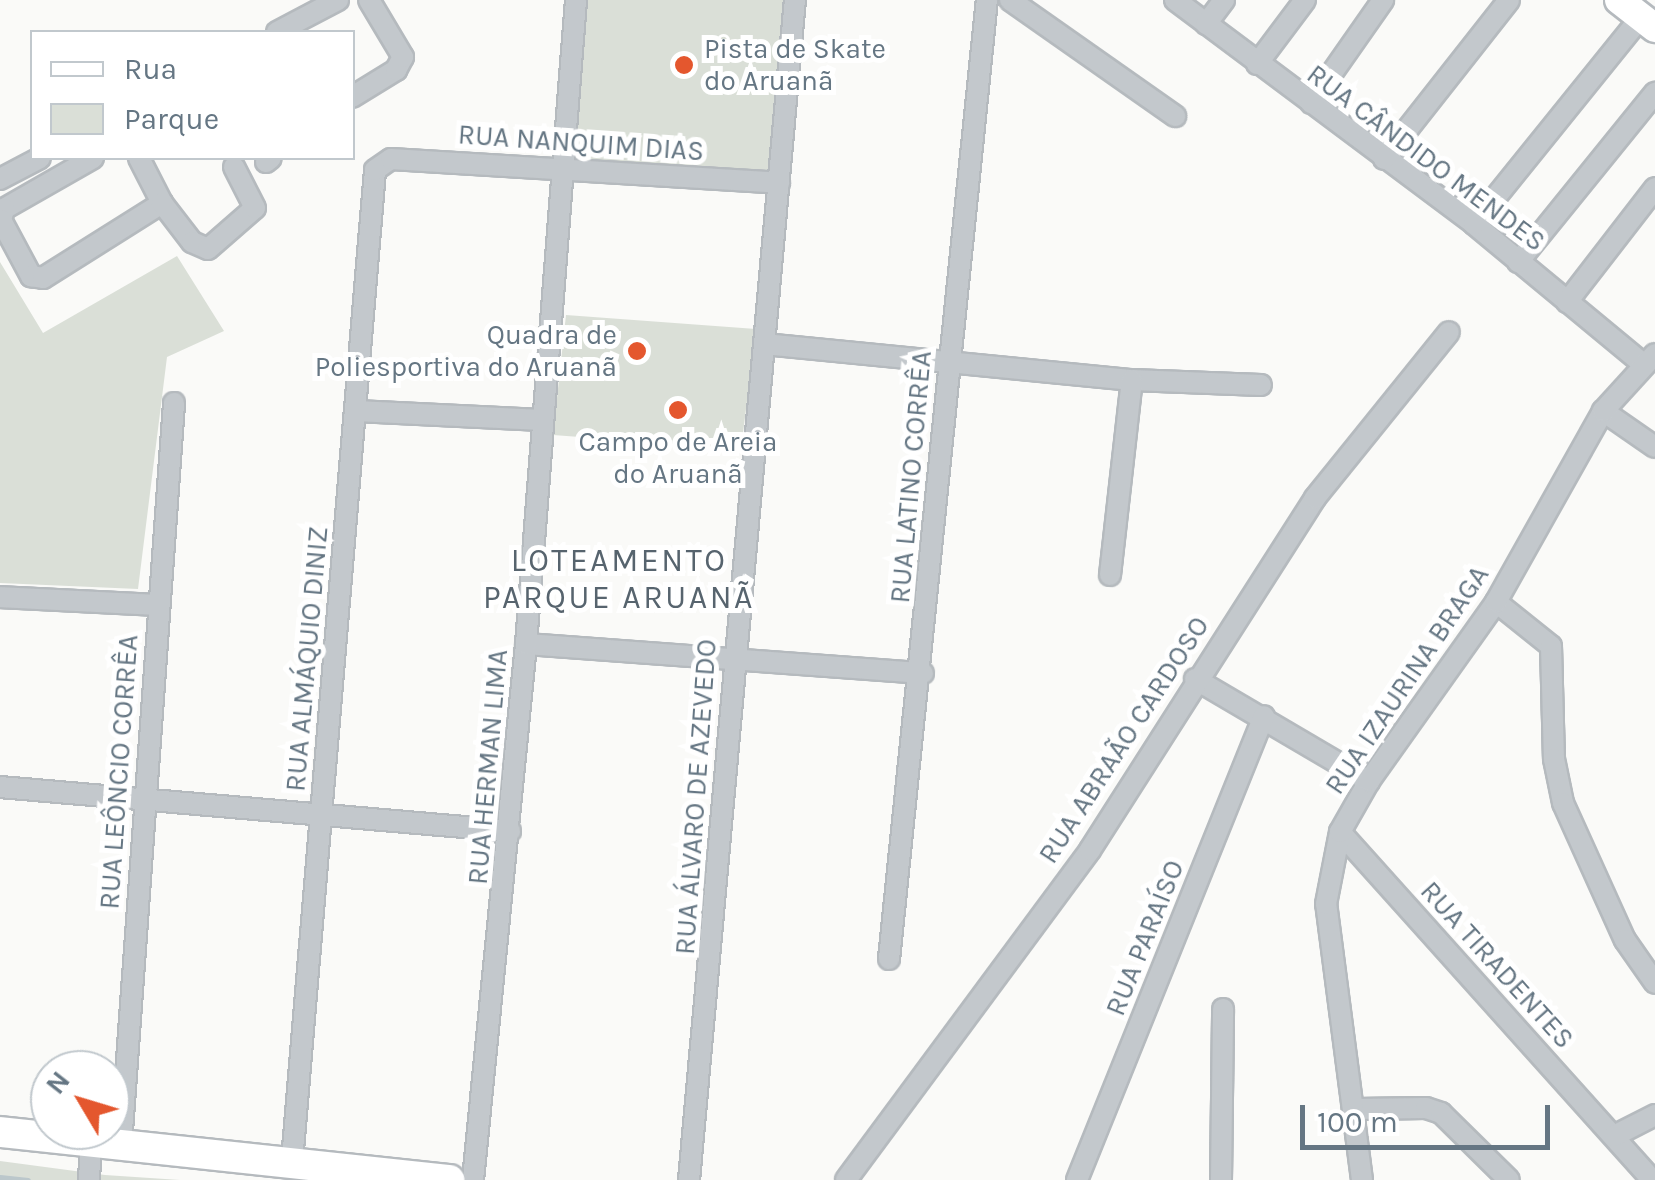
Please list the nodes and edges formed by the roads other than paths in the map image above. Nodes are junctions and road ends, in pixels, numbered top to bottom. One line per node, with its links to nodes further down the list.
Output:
1 (338, 0): 15 (street)
2 (368, 0): 18 (street)
3 (576, 0): 26 (street, RUA HERMAN LIMA)
4 (795, 0): 29 (street, RUA ÁLVARO DE AZEVEDO)
5 (986, 0): 38 (street, RUA LATINO CORRÊA)
6 (1010, 0): 20 (street)
7 (1175, 0): 14 (street, RUA CÂNDIDO MENDES)
8 (1224, 0): 14 (street)
9 (1305, 0): 16 (street)
10 (1383, 0): 19 (street)
11 (1510, 0): 21 (street)
12 (1619, 0): 13 (main road)
13 (1648, 23): 32 (street)
14 (1206, 24): 16 (street, RUA CÂNDIDO MENDES)
15 (281, 30)
16 (1257, 64): 19 (street, RUA CÂNDIDO MENDES)
17 (1655, 93): 33 (street)
18 (355, 96)
19 (1310, 103): 21 (street, RUA CÂNDIDO MENDES)
20 (1175, 116)
21 (1384, 158): 32 (street, RUA CÂNDIDO MENDES)
22 (36, 160): 28 (street)
23 (90, 160): 31 (street)
24 (140, 160): 31 (street)
25 (381, 163): 26 (street, RUA NANQUIM DIAS); 42 (street, RUA ALMÁQUIO DINIZ)
26 (562, 166): 29 (street, RUA NANQUIM DIAS); 44 (street, RUA HERMAN LIMA)
27 (234, 167): 31 (street)
28 (0, 178)
29 (779, 183): 36 (street, RUA ÁLVARO DE AZEVEDO)
30 (1655, 188): 34 (street)
31 (162, 203)
32 (1474, 224): 33 (street, RUA CÂNDIDO MENDES)
33 (1518, 262): 34 (street, RUA CÂNDIDO MENDES)
34 (1568, 302): 37 (street, RUA CÂNDIDO MENDES)
35 (1449, 332): 53 (street, RUA ABRAÃO CARDOSO)
36 (764, 344): 38 (street); 51 (street, RUA ÁLVARO DE AZEVEDO)
37 (1648, 358): 43 (street, RUA IZAURINA BRAGA)
38 (947, 359): 39 (street); 52 (street, RUA LATINO CORRÊA)
39 (1132, 380): 40 (street); 46 (street)
40 (1260, 386)
41 (174, 404): 49 (street, RUA LEÔNCIO CORRÊA)
42 (356, 411): 44 (street); 58 (street, RUA ALMÁQUIO DINIZ)
43 (1603, 411): 45 (street); 48 (street, RUA IZAURINA BRAGA)
44 (542, 420): 50 (street, RUA HERMAN LIMA)
45 (1655, 447)
46 (1110, 575)
47 (0, 597): 49 (street)
48 (1496, 602): 55 (street, RUA IZAURINA BRAGA); 62 (street)
49 (158, 604): 57 (street, RUA LEÔNCIO CORRÊA)
50 (526, 644): 51 (street); 59 (street, RUA HERMAN LIMA)
51 (735, 658): 52 (street); 72 (street, RUA ÁLVARO DE AZEVEDO)
52 (923, 673): 61 (street, RUA LATINO CORRÊA)
53 (1195, 679): 54 (street); 73 (street, RUA ABRAÃO CARDOSO)
54 (1264, 716): 55 (street); 74 (street, RUA PARAÍSO)
55 (1369, 781): 60 (street, RUA IZAURINA BRAGA)
56 (0, 787): 57 (street)
57 (144, 800): 58 (street); 68 (street, RUA LEÔNCIO CORRÊA)
58 (321, 816): 59 (street); 69 (street, RUA ALMÁQUIO DINIZ)
59 (510, 832): 71 (street, RUA HERMAN LIMA)
60 (1340, 832): 64 (street, RUA IZAURINA BRAGA); 67 (street, RUA TIRADENTES)
61 (890, 959)
62 (1655, 983)
63 (1223, 1008): 75 (street)
64 (1357, 1109): 76 (street, RUA IZAURINA BRAGA); 77 (street)
65 (1655, 1115): 67 (street)
66 (0, 1132): 68 (highway)
67 (1614, 1136): 78 (street, RUA TIRADENTES)
68 (97, 1157): 69 (highway)
69 (292, 1161): 70 (highway)
70 (449, 1180)
71 (474, 1180)
72 (689, 1180)
73 (846, 1180)
74 (1078, 1180)
75 (1221, 1180)
76 (1362, 1180)
77 (1509, 1180)
78 (1652, 1180)

